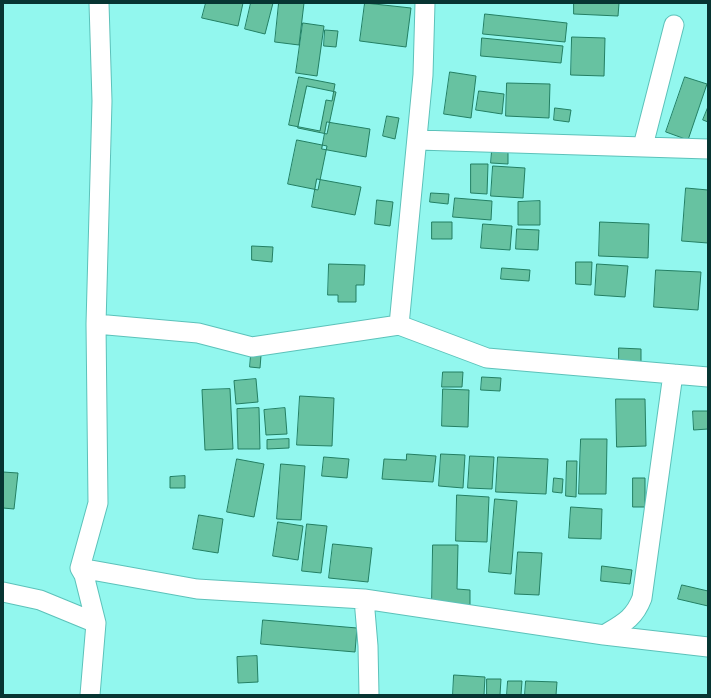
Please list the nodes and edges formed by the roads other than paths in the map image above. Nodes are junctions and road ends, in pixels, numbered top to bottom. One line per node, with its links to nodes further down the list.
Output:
1 (99, 3): 7 (street)
2 (425, 3): 4 (street)
3 (674, 25): 5 (street)
4 (418, 140): 5 (street); 8 (street)
5 (643, 146): 6 (street)
6 (708, 149)
7 (96, 324): 8 (street); 11 (street)
8 (399, 325): 9 (street)
9 (673, 374): 10 (street); 15 (street)
10 (708, 377)
11 (80, 568): 13 (street); 14 (street)
12 (3, 592): 14 (street)
13 (364, 599): 15 (street); 18 (street)
14 (96, 623): 17 (street)
15 (604, 635): 16 (street)
16 (708, 647)
17 (90, 695)
18 (369, 695)

